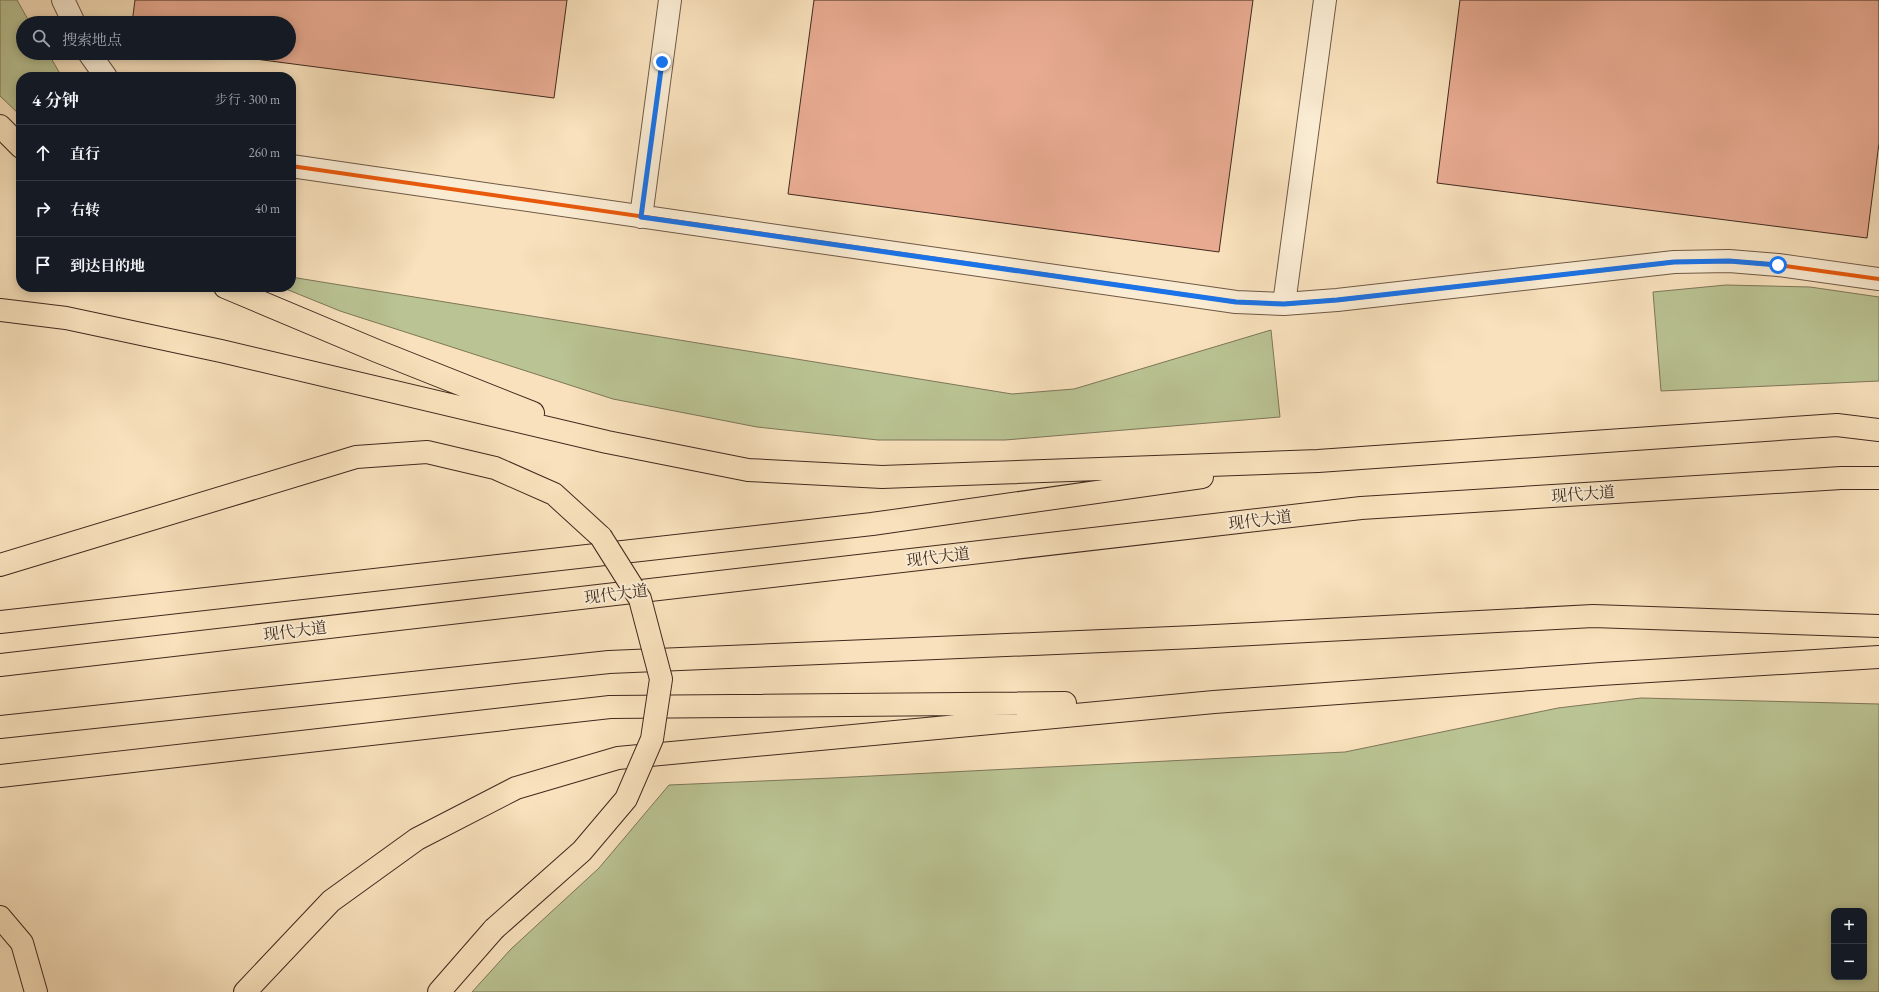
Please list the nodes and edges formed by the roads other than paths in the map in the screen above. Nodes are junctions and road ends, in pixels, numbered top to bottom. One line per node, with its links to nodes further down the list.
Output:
1 (63, 0): 4 (street)
2 (670, 0): 10 (street)
3 (1325, 0): 13 (street)
4 (71, 16)
5 (94, 60): 6 (street)
6 (102, 72)
7 (0, 126): 8 (main road)
8 (16, 142)
9 (296, 167): 10 (street)
10 (641, 217): 13 (street)
11 (1879, 279): 13 (street)
12 (237, 292): 16 (main road)
13 (1284, 304)
14 (0, 310): 16 (main road)
15 (1879, 430): 17 (main road)
16 (607, 442): 17 (main road)
17 (1318, 461): 20 (main road)
18 (1879, 478): 23 (main road, 现代大道)
19 (0, 565): 30 (main road, bridge)
20 (0, 622)
21 (1879, 626): 25 (main road)
22 (1879, 657): 24 (main road)
23 (0, 665)
24 (1214, 702): 26 (main road); 29 (main road)
25 (0, 727)
26 (0, 776)
27 (0, 917): 28 (main road)
28 (36, 992)
29 (245, 992)
30 (438, 992)

